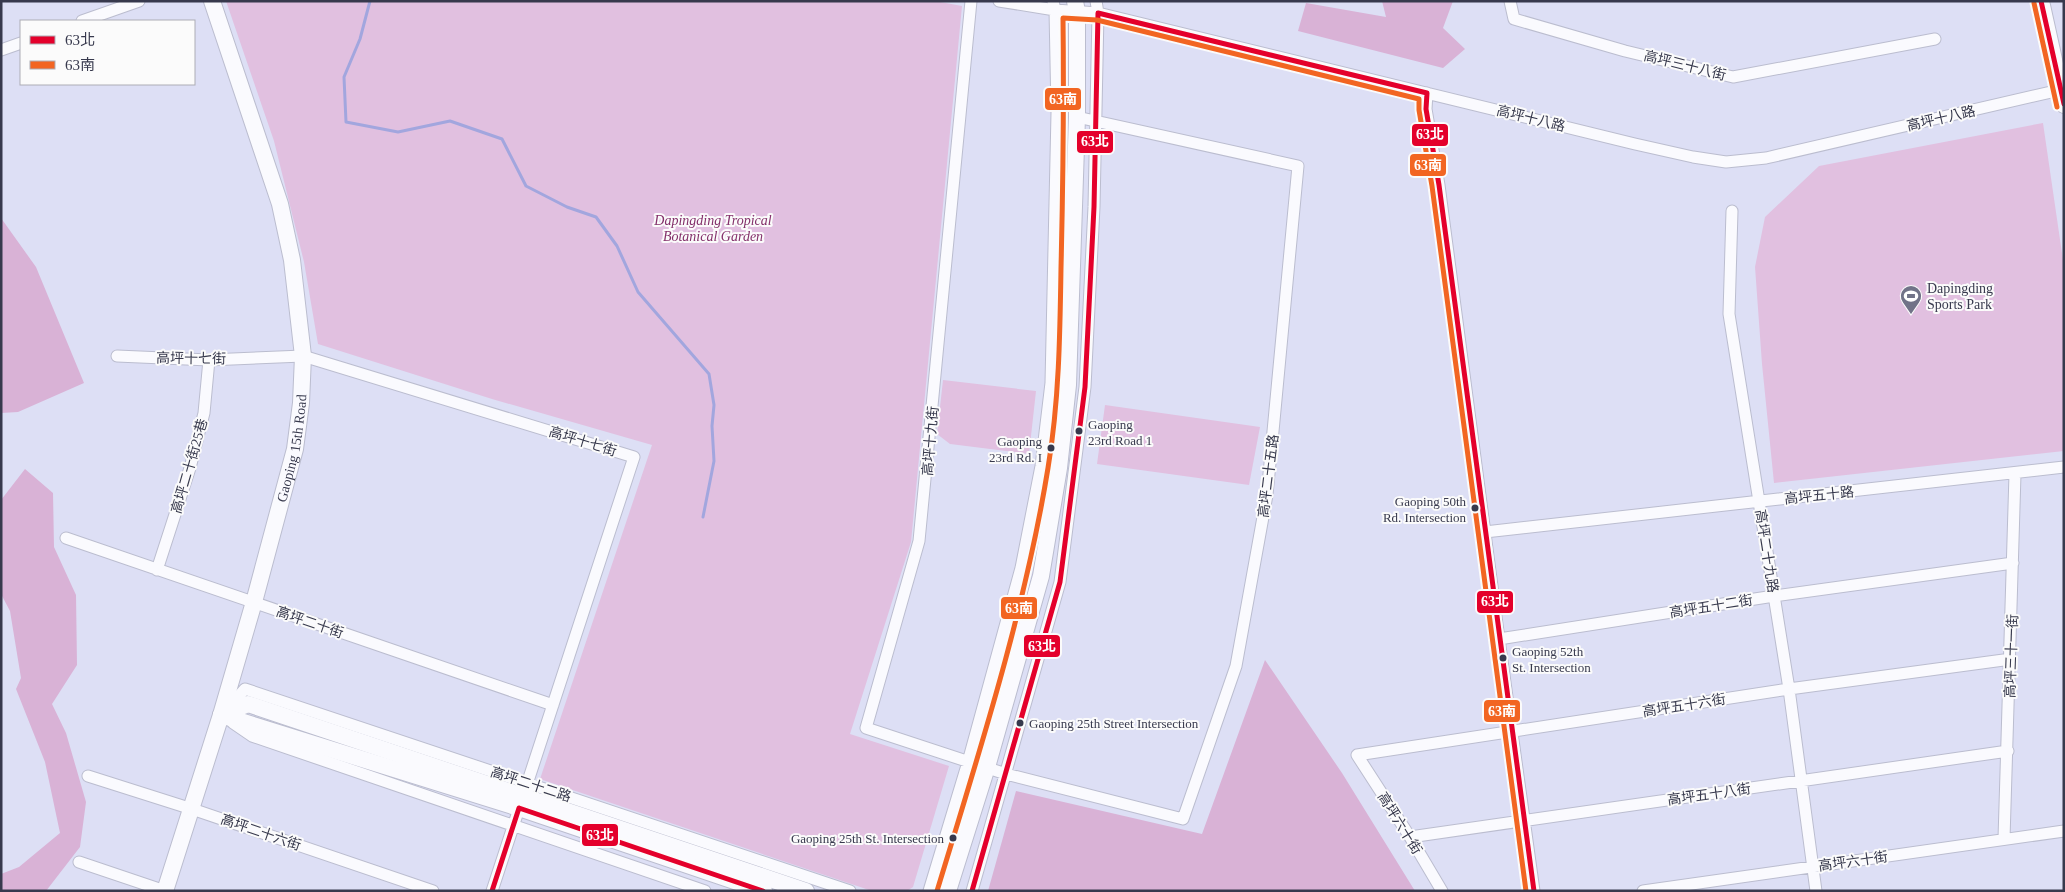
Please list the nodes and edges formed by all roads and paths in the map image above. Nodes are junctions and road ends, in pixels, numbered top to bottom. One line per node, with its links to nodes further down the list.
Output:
1 (139, 1): 7 (street)
2 (212, 1): 21 (street, Gaoping 15th Road)
3 (971, 1): 40 (street, 高坪十九街)
4 (999, 1): 8 (street, 高坪十八路)
5 (1510, 1): 12 (street, 高坪三十八街)
6 (2042, 1): 16 (street)
7 (117, 5): 11 (street)
8 (1054, 5): 9 (street, 高坪十八路); 40 (street)
9 (1076, 6): 10 (street, 高坪十八路); 17 (street)
10 (1097, 7): 15 (street, 高坪十八路); 18 (street)
11 (84, 20)
12 (1934, 39)
13 (20, 43): 14 (street)
14 (1, 50)
15 (1427, 93): 16 (street, 高坪十八路); 26 (street)
16 (2063, 94)
17 (1077, 117): 18 (street, 高坪二十五路); 41 (street)
18 (1097, 121): 42 (street); 42 (street, 高坪二十五路)
19 (1732, 211): 25 (street, 高坪二十九路)
20 (117, 356): 22 (street, 高坪十七街)
21 (303, 356): 22 (street, 高坪十七街); 31 (street, Gaoping 15th Road); 35 (street, 高坪十七街)
22 (209, 360): 29 (street, 高坪二十街25巷)
23 (2064, 467): 24 (street, 高坪五十路)
24 (2016, 474): 25 (street, 高坪五十路); 28 (street, 高坪三十一街)
25 (1759, 502): 26 (street, 高坪五十路); 30 (street, 高坪二十九路)
26 (1485, 532): 32 (street)
27 (66, 538): 29 (street, 高坪二十街)
28 (2013, 563): 30 (street, 高坪五十二街); 33 (street, 高坪三十一街)
29 (157, 570): 31 (street, 高坪二十街)
30 (1774, 596): 32 (street, 高坪五十二街); 34 (street, 高坪二十九路)
31 (254, 602): 35 (street, 高坪二十街); 36 (street, Gaoping 15th Road)
32 (1498, 639): 37 (street)
33 (2011, 659): 34 (street, 高坪五十六街); 38 (street, 高坪三十一街)
34 (1789, 689): 37 (street, 高坪五十六街); 44 (street, 高坪二十九路)
35 (553, 706): 45 (street, 高坪十七街)
36 (221, 715): 45 (street, 高坪二十二路); 45 (street, 高坪二十二路); 46 (street, Gaoping 15th Road); 48 (street)
37 (1511, 732): 39 (street, 高坪五十六街); 47 (street)
38 (2008, 750): 44 (street, 高坪五十八街); 51 (street, 高坪三十一街)
39 (1357, 755): 50 (street, 高坪六十街)
40 (968, 762): 41 (street, 高坪十九街); 61 (street)
41 (987, 767): 42 (street, 高坪十九街); 62 (street)
42 (1006, 774): 63 (street)
43 (88, 776): 46 (street, 高坪二十六街)
44 (1801, 780): 47 (street, 高坪五十八街); 53 (street, 高坪二十九路)
45 (524, 795): 48 (street, 高坪十七街); 54 (street, 高坪二十二路); 59 (street, 高坪二十二路); 60 (street, 高坪二十二路)
46 (192, 809): 55 (street, Gaoping 15th Road); 56 (street, 高坪二十六街)
47 (1524, 821): 50 (street, 高坪五十八街); 65 (street)
48 (513, 826): 57 (street, 高坪十七街); 58 (street)
49 (2064, 831): 51 (street, 高坪六十街)
50 (1410, 837): 64 (street, 高坪六十街)
51 (2004, 839): 53 (street, 高坪六十街)
52 (79, 862): 55 (street)
53 (1812, 866): 66 (street, 高坪六十街); 67 (street, 高坪二十九路)
54 (844, 890)
55 (165, 891)
56 (432, 891)
57 (492, 891)
58 (704, 891)
59 (764, 891)
60 (806, 891)
61 (929, 891)
62 (948, 891)
63 (972, 891)
64 (1442, 891)
65 (1534, 891)
66 (1643, 891)
67 (1816, 891)

